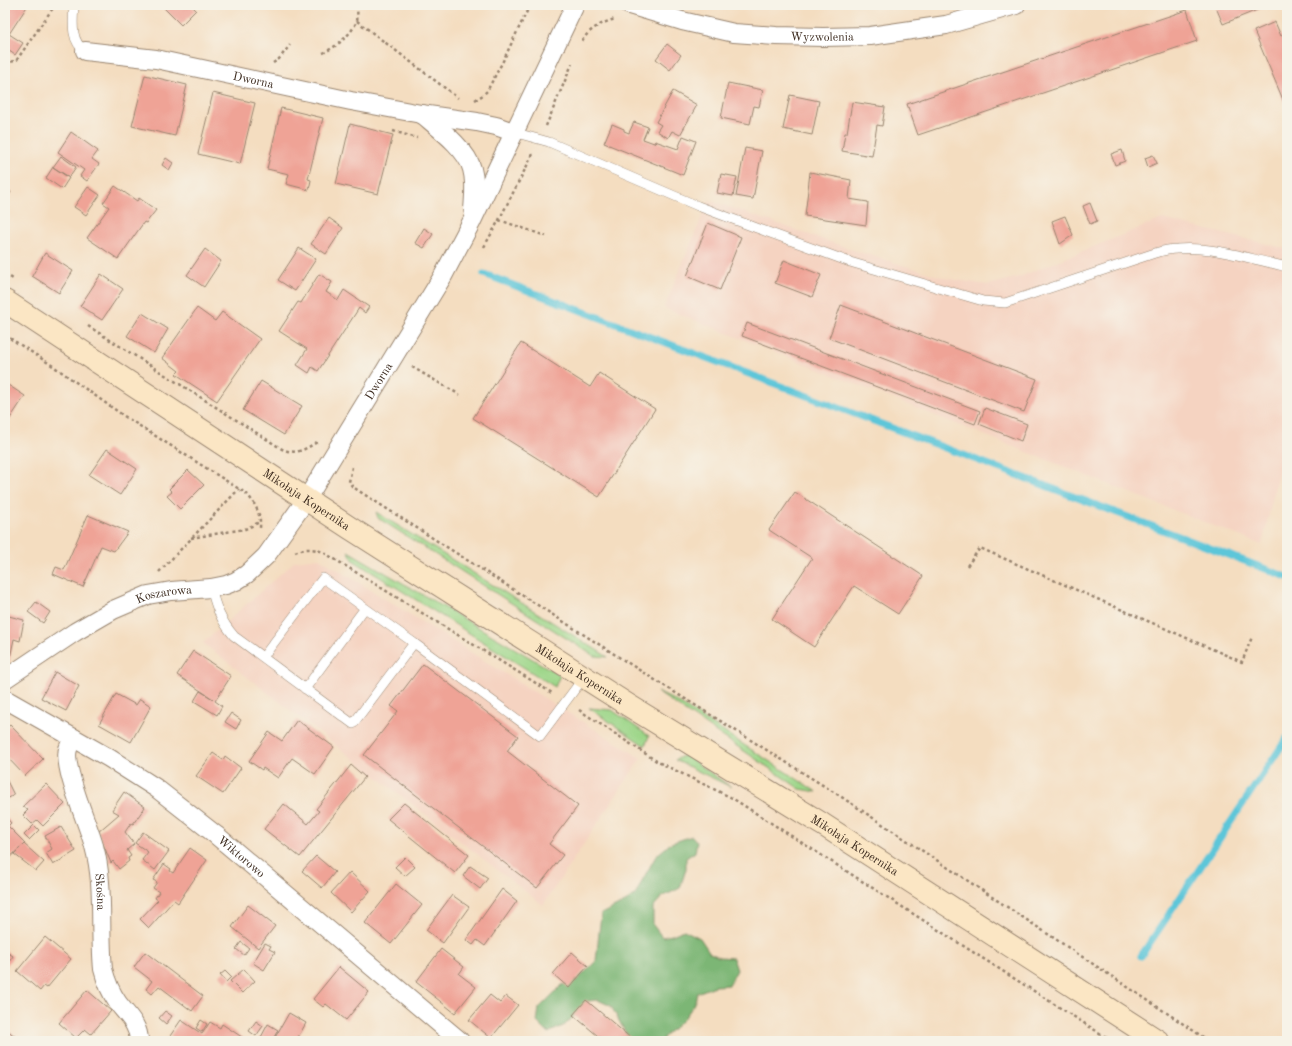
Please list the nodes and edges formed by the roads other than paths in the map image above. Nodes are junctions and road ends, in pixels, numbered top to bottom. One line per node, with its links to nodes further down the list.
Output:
1 (74, 5): 5 (lane)
2 (575, 5): 7 (street, Dworna)
3 (629, 5): 4 (street, Wyzwolenia)
4 (1016, 5)
5 (85, 51): 6 (street, Dworna)
6 (421, 114): 7 (street, Dworna); 8 (street, Dworna)
7 (513, 132): 8 (street, Dworna); 9 (lane)
8 (472, 221): 11 (street, Dworna)
9 (1287, 267)
10 (5, 301): 11 (main road, Mikołaja Kopernika)
11 (306, 500): 12 (street, Koszarowa); 16 (main road, Mikołaja Kopernika)
12 (211, 588): 15 (lane); 17 (street, Koszarowa)
13 (365, 608): 14 (lane); 15 (lane); 18 (lane)
14 (414, 643): 16 (lane); 18 (lane)
15 (263, 657): 18 (lane)
16 (584, 676): 23 (main road, Mikołaja Kopernika)
17 (5, 679)
18 (305, 688)
19 (5, 699): 20 (street, Wiktorowo)
20 (74, 738): 21 (street, Skośna); 22 (street, Wiktorowo)
21 (139, 1041)
22 (460, 1041)
23 (1158, 1041)

